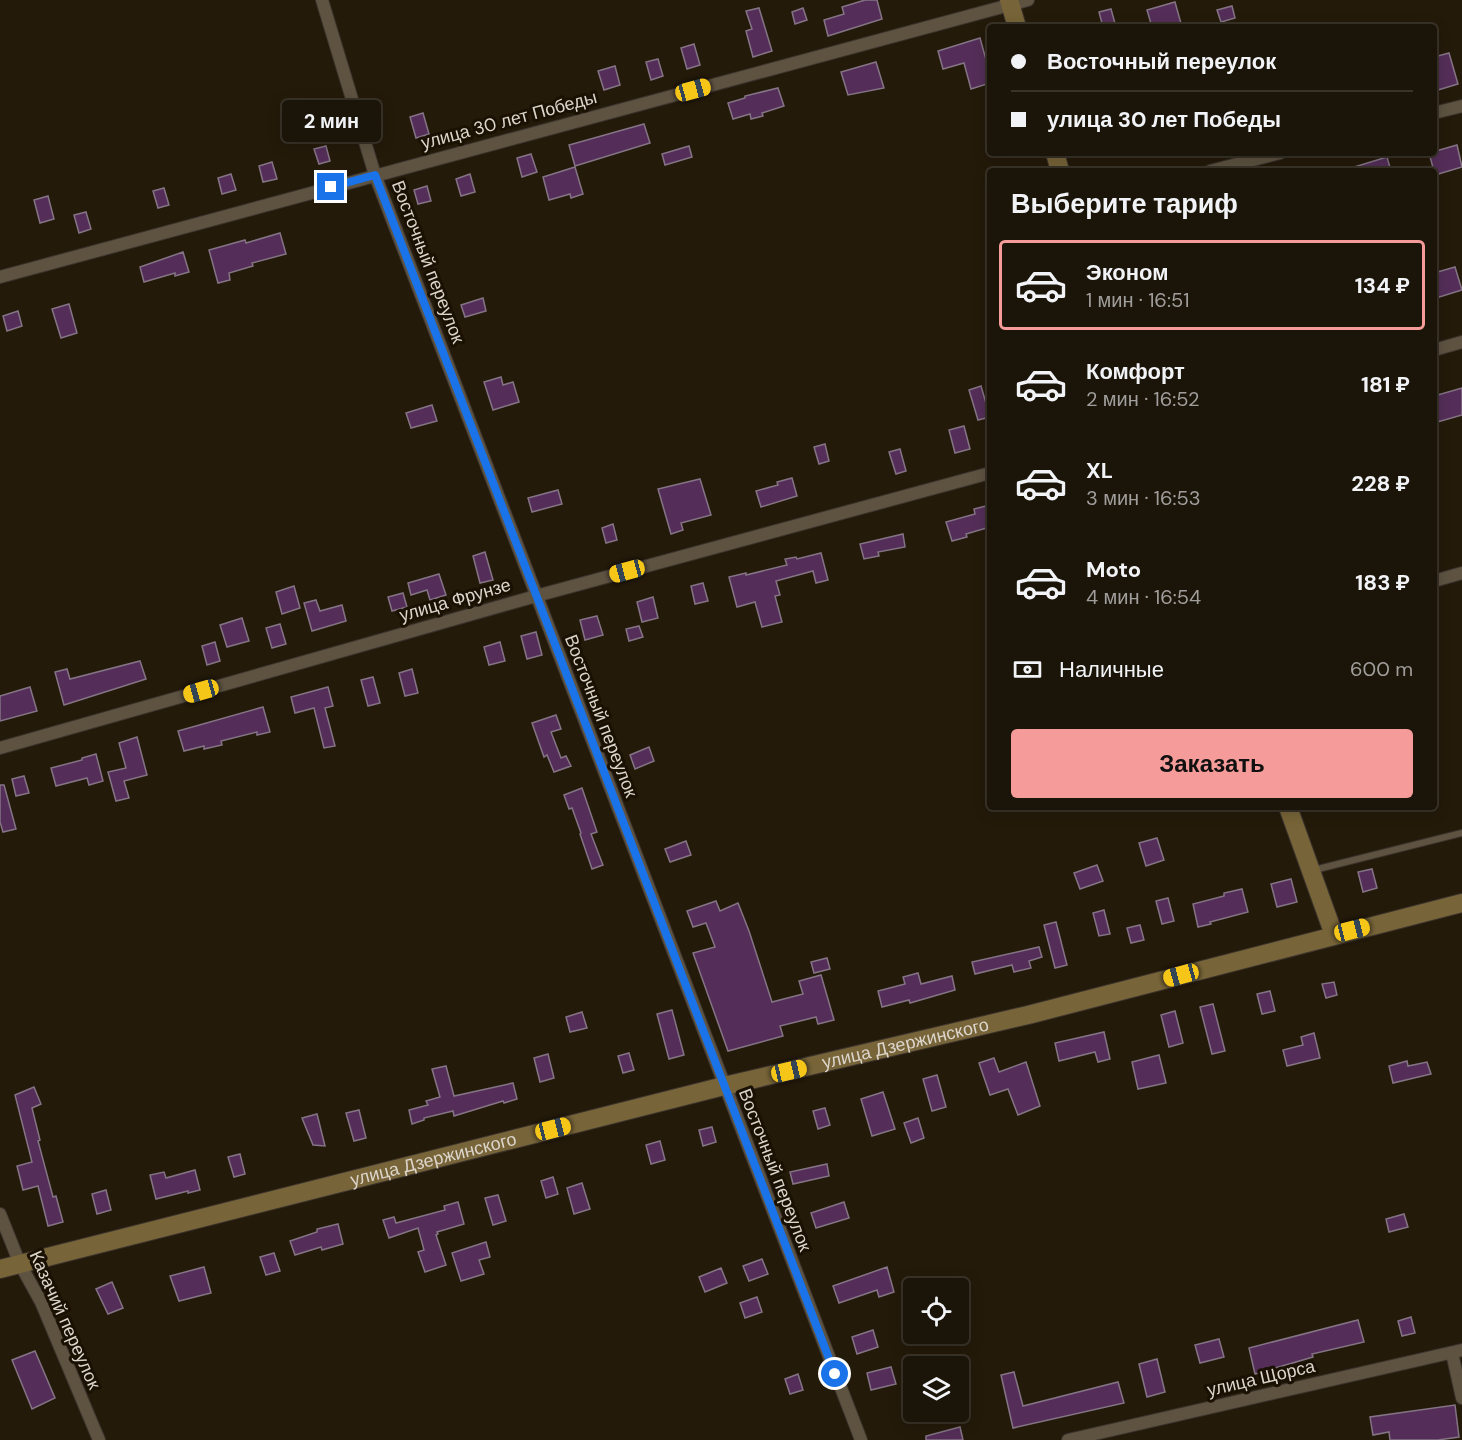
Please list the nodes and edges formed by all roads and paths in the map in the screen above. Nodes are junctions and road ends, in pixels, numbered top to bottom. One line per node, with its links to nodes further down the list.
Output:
1 (322, 0): 8 (street, Восточный переулок)
2 (1016, 2): 3 (street); 8 (street, улица 30 лет Победы)
3 (1017, 24)
4 (1462, 106): 5 (street)
5 (1437, 112)
6 (1268, 156): 7 (street)
7 (1222, 168)
8 (375, 175): 9 (street, улица 30 лет Победы); 15 (street, Восточный переулок)
9 (0, 277)
10 (1462, 342): 11 (street)
11 (1437, 349)
12 (987, 474): 15 (street, улица Фрунзе)
13 (1462, 573): 14 (street)
14 (1437, 580)
15 (536, 596): 16 (street, улица Фрунзе); 22 (street, Восточный переулок)
16 (0, 748)
17 (1289, 810): 19 (street)
18 (1462, 833): 19 (lane)
19 (1311, 871): 21 (street)
20 (1462, 903): 21 (street, улица Дзержинского)
21 (1334, 935): 22 (street, улица Дзержинского)
22 (724, 1086): 24 (street, улица Дзержинского); 29 (street, Восточный переулок)
23 (0, 1214): 24 (street, Казачий переулок)
24 (20, 1264): 25 (street, улица Дзержинского); 28 (street, Казачий переулок)
25 (0, 1269)
26 (1457, 1352): 27 (street); 30 (street, улица Щорса)
27 (1462, 1398)
28 (99, 1440)
29 (861, 1440)
30 (1068, 1440)

